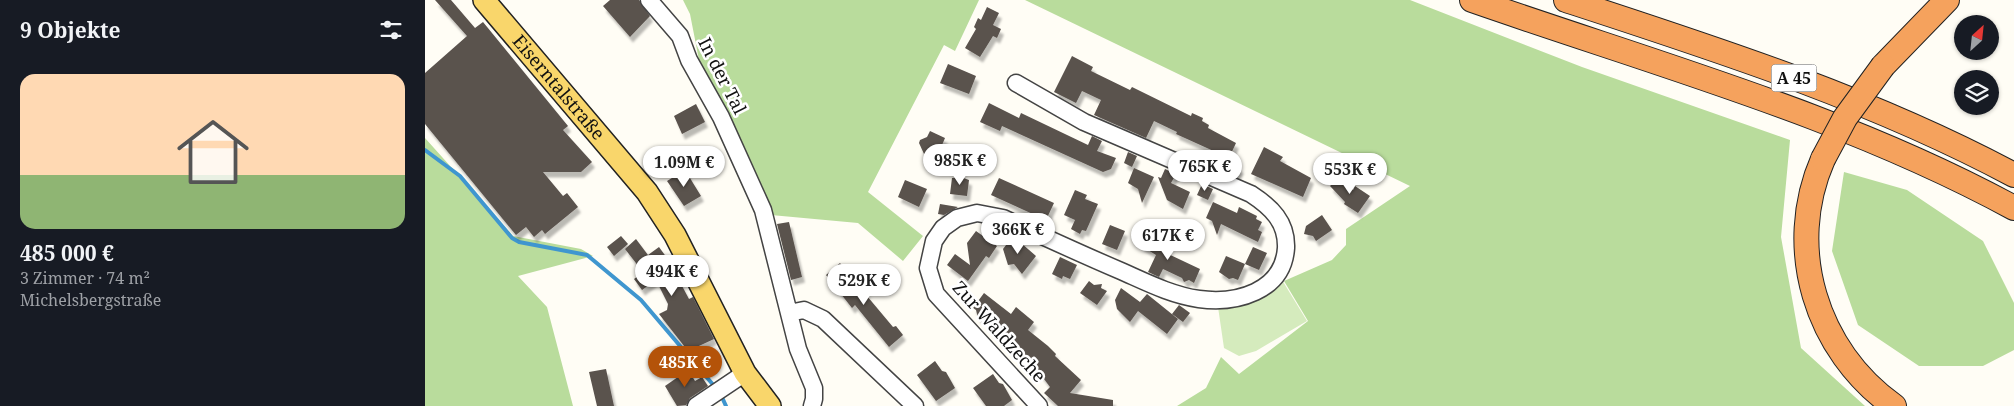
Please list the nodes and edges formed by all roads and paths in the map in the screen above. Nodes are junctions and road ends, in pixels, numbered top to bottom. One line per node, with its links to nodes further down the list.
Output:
1 (484, 0): 12 (main road, Eiserntalstraße)
2 (649, 0): 11 (street, In der Tal)
3 (1472, 0): 8 (highway, A 45)
4 (1566, 0): 7 (highway, A 45)
5 (1947, 0): 18 (highway, bridge)
6 (1016, 83): 17 (street, Zur Waldzeche)
7 (2014, 175)
8 (1961, 179): 9 (highway, A 45); 10 (highway)
9 (2014, 208)
10 (2014, 223)
11 (789, 313): 15 (street, In der Tal); 16 (street)
12 (745, 373): 13 (street); 14 (main road, Eiserntalstraße)
13 (696, 406)
14 (770, 406)
15 (811, 406)
16 (915, 406)
17 (1039, 406)
18 (1894, 406)

